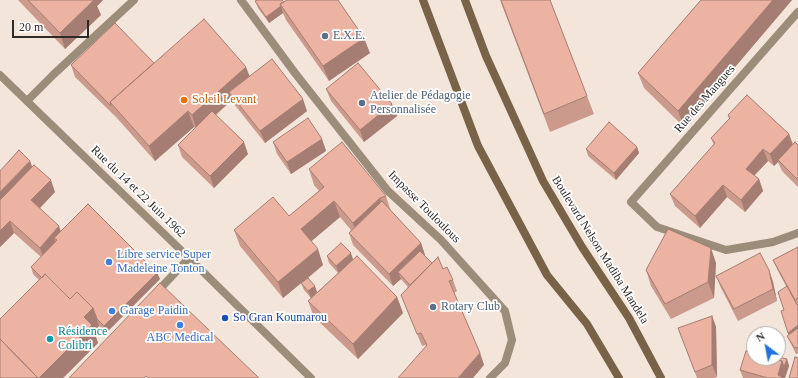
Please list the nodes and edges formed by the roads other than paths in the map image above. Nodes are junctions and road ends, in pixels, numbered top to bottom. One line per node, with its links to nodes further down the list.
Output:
1 (134, 0): 7 (street)
2 (241, 0): 12 (street, Impasse Touloulous)
3 (423, 0): 13 (main road)
4 (465, 0): 14 (main road, Boulevard Nelson Madiba Mandela)
5 (798, 12): 8 (street, Rue des Mangues)
6 (0, 75): 7 (street, Rue du 14 et 22 Juin 1962)
7 (27, 101): 9 (street, Rue du 14 et 22 Juin 1962)
8 (798, 233)
9 (189, 258): 10 (street); 11 (street, Rue du 14 et 22 Juin 1962)
10 (151, 298)
11 (311, 378)
12 (490, 378)
13 (619, 378)
14 (661, 378)

